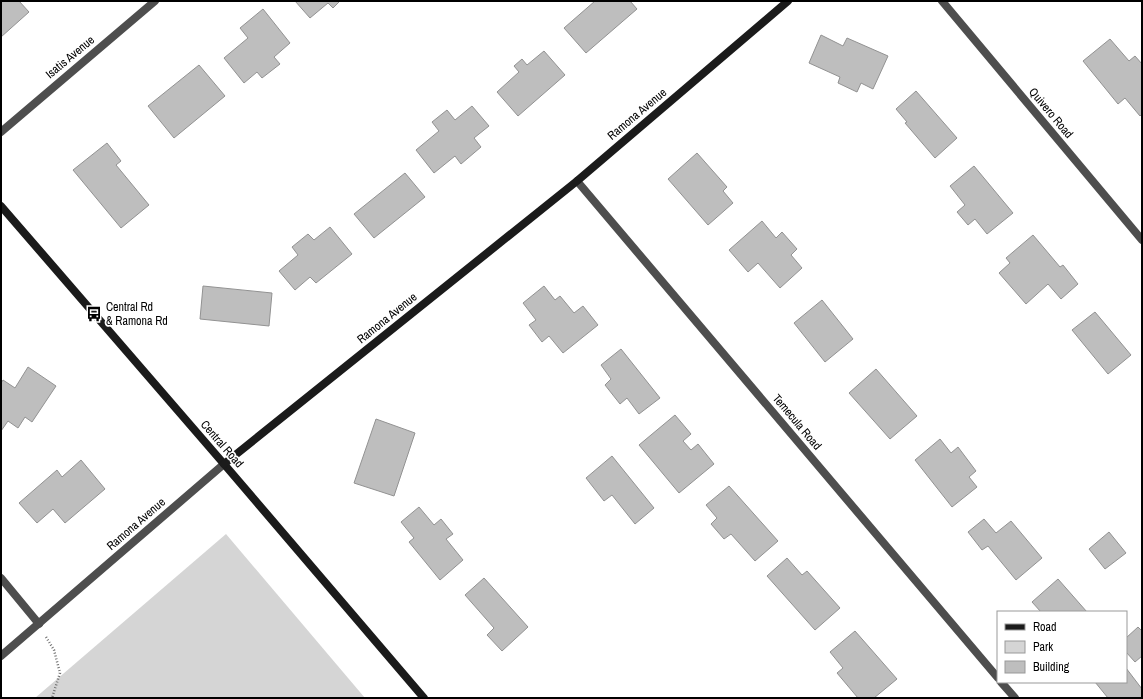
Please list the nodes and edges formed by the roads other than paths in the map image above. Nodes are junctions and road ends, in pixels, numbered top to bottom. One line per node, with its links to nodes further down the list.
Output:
1 (155, 1): 4 (street, Isatis Avenue)
2 (788, 1): 5 (street, Ramona Avenue)
3 (942, 1): 7 (street, Quivero Road)
4 (1, 132)
5 (577, 181): 8 (street, Ramona Avenue); 12 (street, Temecula Road)
6 (1, 206): 8 (street, Central Road)
7 (1142, 240)
8 (224, 464): 10 (street, Ramona Avenue); 14 (street, Central Road)
9 (1, 578): 10 (street)
10 (39, 624): 11 (street, Ramona Avenue)
11 (1, 656)
12 (997, 677)
13 (1002, 683): 15 (street)
14 (424, 698)
15 (1015, 698)

